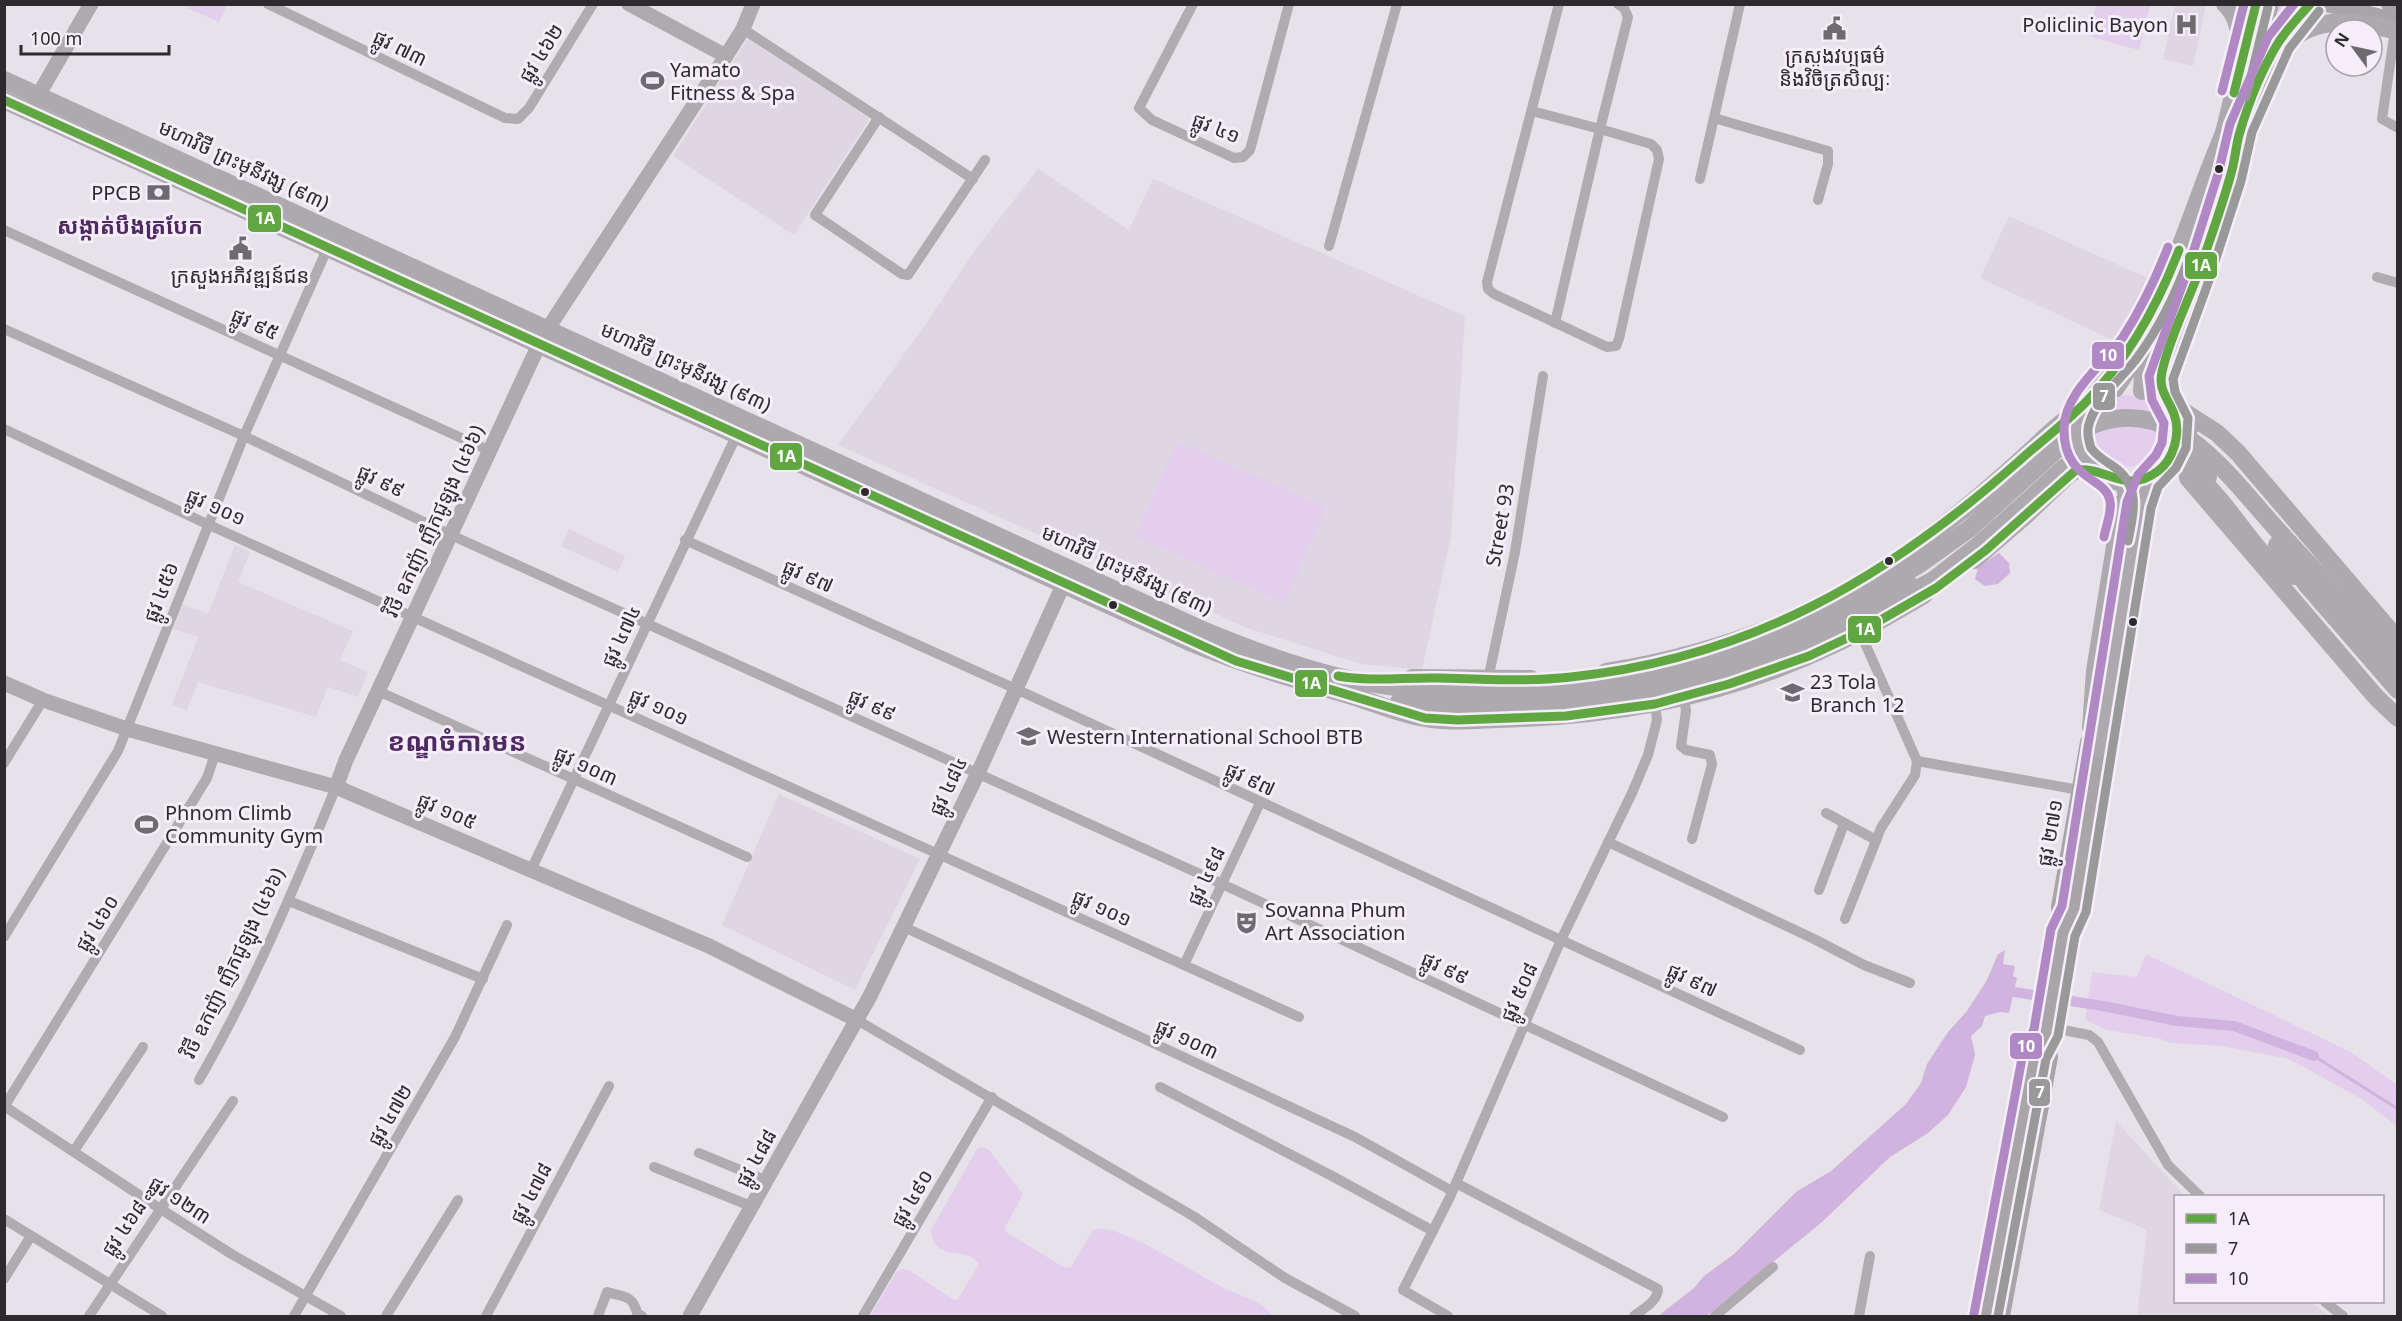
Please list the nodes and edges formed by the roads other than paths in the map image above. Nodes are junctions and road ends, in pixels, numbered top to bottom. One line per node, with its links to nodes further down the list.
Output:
1 (91, 4): 26 (street)
2 (268, 4): 30 (street, ផ្លូវ ៧៣)
3 (592, 4): 30 (street, ផ្លូវ ៤៦២)
4 (629, 4): 21 (street)
5 (753, 4): 20 (street, វិថី ឧកញ៉ា ញឹកជូឡុង (៤៦៦))
6 (1193, 4): 7 (street, ផ្លូវ ៤១)
7 (1289, 4)
8 (1397, 4): 40 (street)
9 (1559, 4): 27 (street)
10 (1618, 4): 32 (street)
11 (1740, 4): 29 (street)
12 (2225, 4): 22 (highway)
13 (2256, 4): 22 (highway)
14 (2270, 4): 33 (highway)
15 (2310, 4): 24 (highway)
16 (2326, 4): 19 (main road)
17 (2389, 4): 18 (main road)
18 (2397, 6)
19 (2397, 27): 24 (highway); 31 (street)
20 (743, 29): 21 (street, វិថី ឧកញ៉ា ញឹកជូឡុង (៤៦៦)); 28 (street)
21 (726, 56): 47 (street, វិថី ឧកញ៉ា ញឹកជូឡុង (៤៦៦))
22 (2241, 67): 33 (highway)
23 (4, 80): 26 (highway, មហាវិថី ព្រះមុនីវង្ស (៩៣))
24 (2262, 80): 33 (highway)
25 (4, 100): 26 (highway, មហាវិថី ព្រះមុនីវង្ស (៩៣))
26 (34, 103): 38 (highway, មហាវិថី ព្រះមុនីវង្ស (៩៣))
27 (1532, 111): 32 (street); 45 (street)
28 (879, 117): 35 (street); 35 (street)
29 (1714, 118): 36 (street); 37 (street)
30 (518, 119)
31 (2397, 128)
32 (1600, 129): 45 (street); 45 (street)
33 (2234, 133): 43 (highway); 52 (highway); 53 (highway)
34 (985, 160): 35 (street)
35 (973, 178)
36 (1700, 179)
37 (1818, 200)
38 (284, 217): 41 (highway, មហាវិថី ព្រះមុនីវង្ស (៩៣)); 47 (highway, មហាវិថី ព្រះមុនីវង្ស (៩៣))
39 (4, 231): 48 (street, ផ្លូវ ៩៥)
40 (1329, 246)
41 (328, 247): 47 (highway, មហាវិថី ព្រះមុនីវង្ស (៩៣)); 48 (street, ផ្លូវ ៤៥៦)
42 (2377, 277): 44 (street)
43 (2182, 279): 50 (highway, bridge); 51 (highway, bridge)
44 (2397, 283)
45 (1555, 323)
46 (4, 329): 56 (street, ផ្លូវ ៩៩)
47 (544, 336): 54 (highway, មហាវិថី ព្រះមុនីវង្ស (៩៣)); 57 (street, វិថី ឧកញ៉ា ញឹកជូឡុង (៤៦៦))
48 (280, 355): 56 (street, ផ្លូវ ៤៥៦); 57 (street, ផ្លូវ ៩៥)
49 (1543, 376): 73 (street, Street 93)
50 (2115, 389): 51 (highway); 53 (highway)
51 (2142, 391): 52 (highway)
52 (2164, 401): 53 (highway); 58 (highway, bridge); 65 (highway, bridge)
53 (2089, 402): 59 (highway, bridge); 63 (highway); 69 (highway, bridge)
54 (740, 427): 62 (street, ផ្លូវ ៤៧៤); 64 (highway, មហាវិថី ព្រះមុនីវង្ស (៩៣))
55 (4, 429): 60 (street, ផ្លូវ ១០១)
56 (244, 436): 60 (street, ផ្លូវ ៤៥៦); 61 (street, ផ្លូវ ៩៩)
57 (490, 451): 61 (street, វិថី ឧកញ៉ា ញឹកជូឡុង (៤៦៦))
58 (2159, 466): 59 (highway); 65 (highway, bridge); 87 (highway)
59 (2103, 471): 67 (highway); 69 (highway, bridge); 83 (highway); 83 (highway, bridge)
60 (207, 524): 68 (street, ផ្លូវ ១០១); 86 (street, ផ្លូវ ៤៥៦)
61 (451, 535): 68 (street, វិថី ឧកញ៉ា ញឹកជូឡុង (៤៦៦)); 70 (street, ផ្លូវ ៩៩)
62 (686, 540): 70 (street, ផ្លូវ ៤៧៤); 76 (street, ផ្លូវ ៩៧)
63 (1891, 563): 66 (highway); 67 (highway)
64 (1068, 576): 75 (highway, មហាវិថី ព្រះមុនីវង្ស (៩៣)); 76 (street, ផ្លូវ ៤៨៤)
65 (2306, 579): 69 (highway, bridge); 71 (highway); 72 (highway); 77 (highway); 84 (highway); 85 (highway)
66 (1837, 596): 69 (highway); 73 (highway)
67 (1914, 601): 69 (highway)
68 (413, 615): 78 (street, វិថី ឧកញ៉ា ញឹកជូឡុង (៤៦៦)); 81 (street, ផ្លូវ ១០១)
69 (1859, 620): 75 (highway, bridge); 79 (highway); 89 (street)
70 (647, 623): 81 (street, ផ្លូវ ៤៧៤); 91 (street, ផ្លូវ ៩៩)
71 (2397, 640)
72 (2397, 664)
73 (1490, 679): 75 (highway)
74 (4, 683): 80 (street, ផ្លូវ ១០៥)
75 (1352, 688): 82 (highway)
76 (1016, 689): 91 (street, ផ្លូវ ៤៨៤); 95 (street, ផ្លូវ ៩៧)
77 (2397, 690)
78 (378, 691): 92 (street, ផ្លូវ ១០៣); 93 (street, វិថី ឧកញ៉ា ញឹកជូឡុង (៤៦៦))
79 (1684, 697): 82 (highway); 98 (street)
80 (43, 700): 86 (street, ផ្លូវ ១០៥); 90 (street)
81 (609, 704): 92 (street, ផ្លូវ ៤៧៤); 101 (street, ផ្លូវ ១០១)
82 (1655, 704): 100 (street, ផ្លូវ ៥០៨)
83 (2093, 709): 87 (highway)
84 (2397, 711)
85 (2397, 718)
86 (129, 725): 88 (street, ផ្លូវ ១០៥); 110 (street, ផ្លូវ ៤៥៦)
87 (2094, 745): 94 (main road, ផ្លូវ ២៧១)
88 (214, 754): 93 (street, ផ្លូវ ១០៥); 126 (street, ផ្លូវ ៤៦០)
89 (1917, 761): 94 (street); 99 (street)
90 (4, 763)
91 (978, 773): 101 (street, ផ្លូវ ៤៨៤); 104 (street, ផ្លូវ ៩៩)
92 (573, 780): 102 (street, ផ្លូវ ១០៣); 103 (street, ផ្លូវ ៤៧៤)
93 (337, 784): 103 (street, ផ្លូវ ១០៥); 106 (street, វិថី ឧកញ៉ា ញឹកជូឡុង (៤៦៦))
94 (2086, 791): 118 (main road, ផ្លូវ ២៧១)
95 (1260, 803): 104 (street, ផ្លូវ ៤៩៨); 111 (street, ផ្លូវ ៩៧)
96 (1826, 813): 97 (street)
97 (1844, 824): 99 (street); 105 (street)
98 (1692, 839)
99 (1876, 840): 107 (street)
100 (1608, 842): 111 (street, ផ្លូវ ៥០៨); 114 (street)
101 (939, 854): 109 (street, ផ្លូវ ៤៨៤); 112 (street, ផ្លូវ ១០១)
102 (747, 857)
103 (536, 859): 115 (street, ផ្លូវ ១០៥)
104 (1222, 884): 112 (street, ផ្លូវ ៤៩៨); 117 (street, ផ្លូវ ៩៩)
105 (1819, 890)
106 (289, 901): 113 (street); 121 (street, វិថី ឧកញ៉ា ញឹកជូឡុង (៤៦៦))
107 (1845, 919)
108 (507, 925): 113 (street, ផ្លូវ ៤៧២)
109 (904, 927): 115 (street, ផ្លូវ ៤៨៤); 132 (street, ផ្លូវ ១០៣)
110 (4, 937)
111 (1561, 940): 117 (street, ផ្លូវ ៥០៨); 120 (street, ផ្លូវ ៩៧)
112 (1184, 965): 116 (street, ផ្លូវ ១០១)
113 (483, 979): 144 (street, ផ្លូវ ៤៧២)
114 (1910, 983)
115 (859, 1017): 124 (street); 131 (street, ផ្លូវ ៤៨៨)
116 (1299, 1017)
117 (1524, 1025): 127 (street, ផ្លូវ ៩៩); 132 (street, ផ្លូវ ៥០៨)
118 (2047, 1027): 133 (street); 161 (main road, ផ្លូវ ២៧១); 162 (main road, ផ្លូវ ២៧១)
119 (143, 1047): 128 (street)
120 (1800, 1050)
121 (199, 1080)
122 (609, 1086): 151 (street, ផ្លូវ ៤៧៨)
123 (1160, 1087): 138 (street)
124 (992, 1097): 155 (street, ផ្លូវ ៤៩០); 156 (street)
125 (232, 1101): 136 (street, ផ្លូវ ៤៦៨)
126 (5, 1107): 128 (street, ផ្លូវ ១២៣)
127 (1723, 1117)
128 (74, 1151): 136 (street, ផ្លូវ ១២៣)
129 (699, 1153): 131 (street)
130 (654, 1167): 135 (street)
131 (767, 1181): 135 (street, ផ្លូវ ៤៨៨)
132 (1454, 1187): 138 (street, ផ្លូវ ៥០៨); 158 (street, ផ្លូវ ១០៣)
133 (2198, 1195)
134 (458, 1200): 150 (street)
135 (753, 1207): 154 (street, ផ្លូវ ៤៨៨)
136 (159, 1208): 143 (street, ផ្លូវ ៤៦៨); 144 (street, ផ្លូវ ១២៣)
137 (4, 1219): 139 (street)
138 (1433, 1231): 157 (street, ផ្លូវ ៥០៨)
139 (31, 1236): 142 (street); 143 (street)
140 (1870, 1256): 160 (street)
141 (1773, 1267): 159 (street)
142 (4, 1279)
143 (109, 1284): 146 (street, ផ្លូវ ៤៦៨); 147 (street)
144 (306, 1297): 148 (street, ផ្លូវ ៤៧២); 149 (street, ផ្លូវ ១២៣)
145 (2326, 1303): 163 (street)
146 (88, 1317)
147 (162, 1317)
148 (294, 1317)
149 (340, 1317)
150 (386, 1317)
151 (486, 1317)
152 (598, 1317): 153 (street)
153 (642, 1317)
154 (690, 1317)
155 (863, 1317)
156 (1355, 1317)
157 (1448, 1317)
158 (1634, 1317)
159 (1715, 1317)
160 (1859, 1317)
161 (1986, 1317)
162 (2002, 1317)
163 (2343, 1317)

